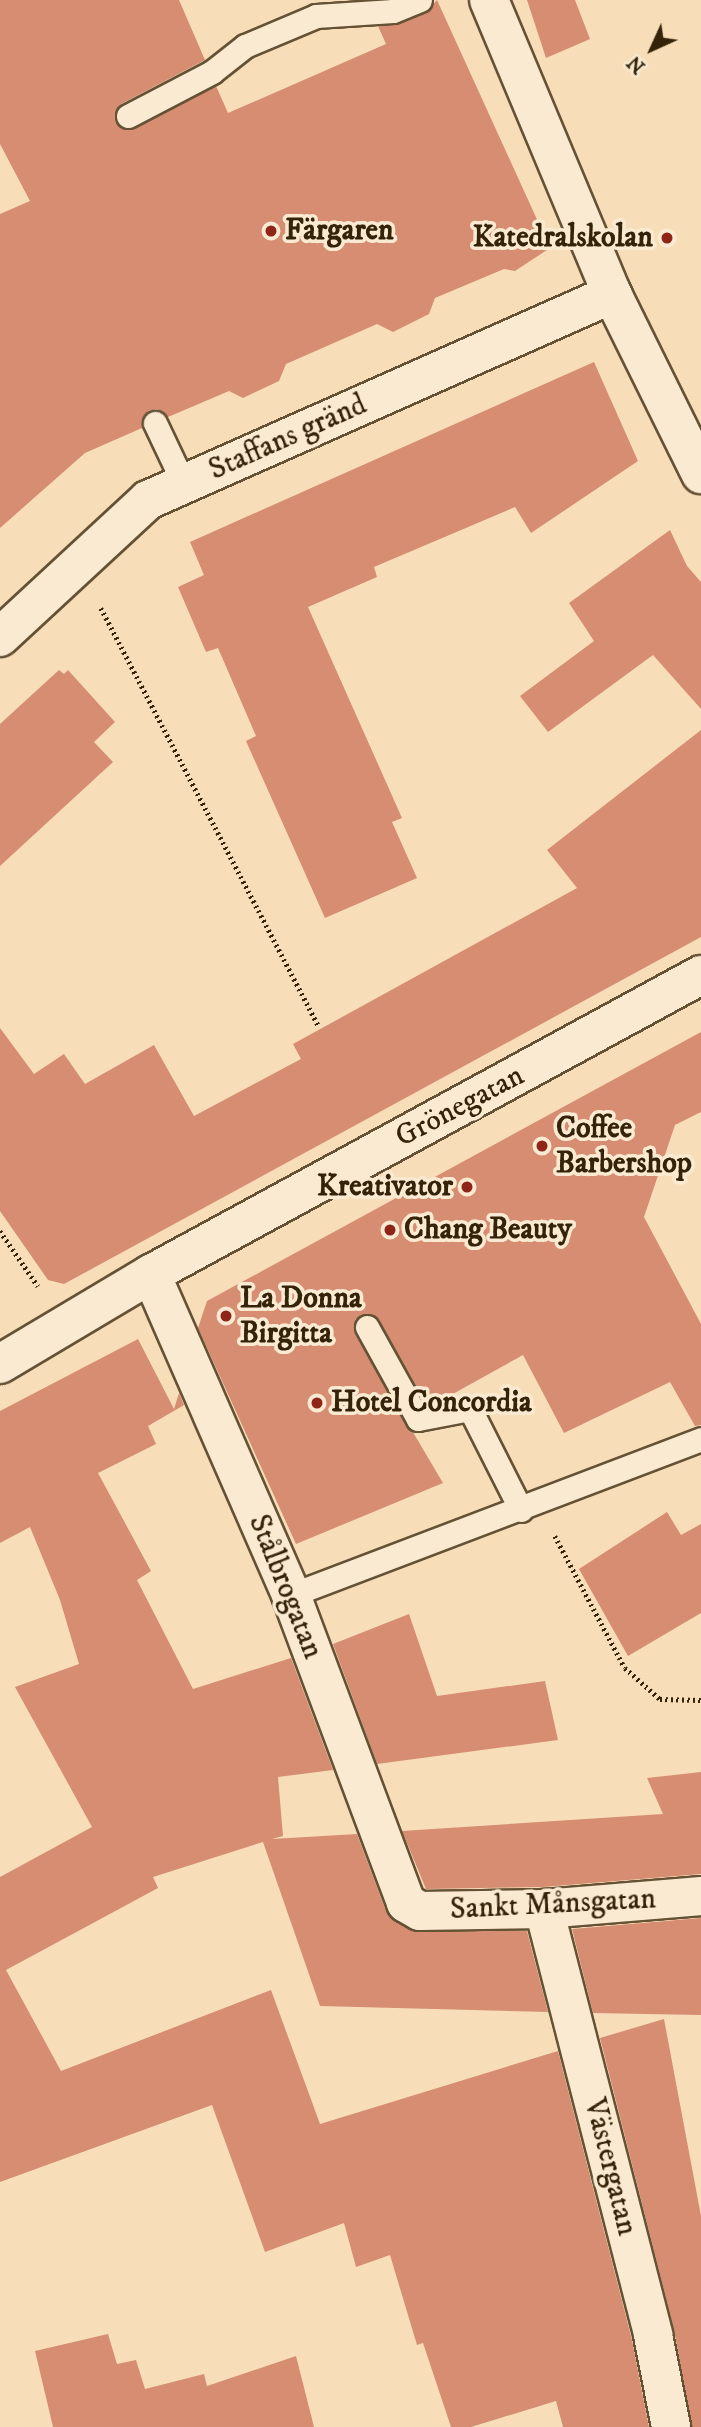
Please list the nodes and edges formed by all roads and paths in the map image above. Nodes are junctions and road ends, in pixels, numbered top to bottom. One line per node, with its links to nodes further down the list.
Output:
1 (420, 0): 3 (lane)
2 (489, 0): 4 (street)
3 (128, 116)
4 (612, 294): 6 (street); 7 (street, Staffans gränd)
5 (155, 423): 7 (lane)
6 (701, 474)
7 (184, 484): 8 (street, Staffans gränd)
8 (78, 564): 9 (street, Staffans gränd); 11 (path)
9 (0, 637)
10 (701, 975): 13 (street, Grönegatan)
11 (319, 1026)
12 (0, 1231): 14 (path)
13 (151, 1275): 14 (street, Grönegatan); 19 (street, Stålbrogatan)
14 (65, 1324): 16 (street, Grönegatan)
15 (368, 1327): 18 (lane)
16 (0, 1364)
17 (701, 1439): 18 (lane)
18 (529, 1506): 19 (lane); 20 (path)
19 (291, 1595): 22 (street, Stålbrogatan)
20 (701, 1700)
21 (701, 1896): 23 (street, Sankt Månsgatan)
22 (407, 1903): 23 (street, Sankt Månsgatan)
23 (544, 1909): 24 (street, Västergatan)
24 (671, 2427)

